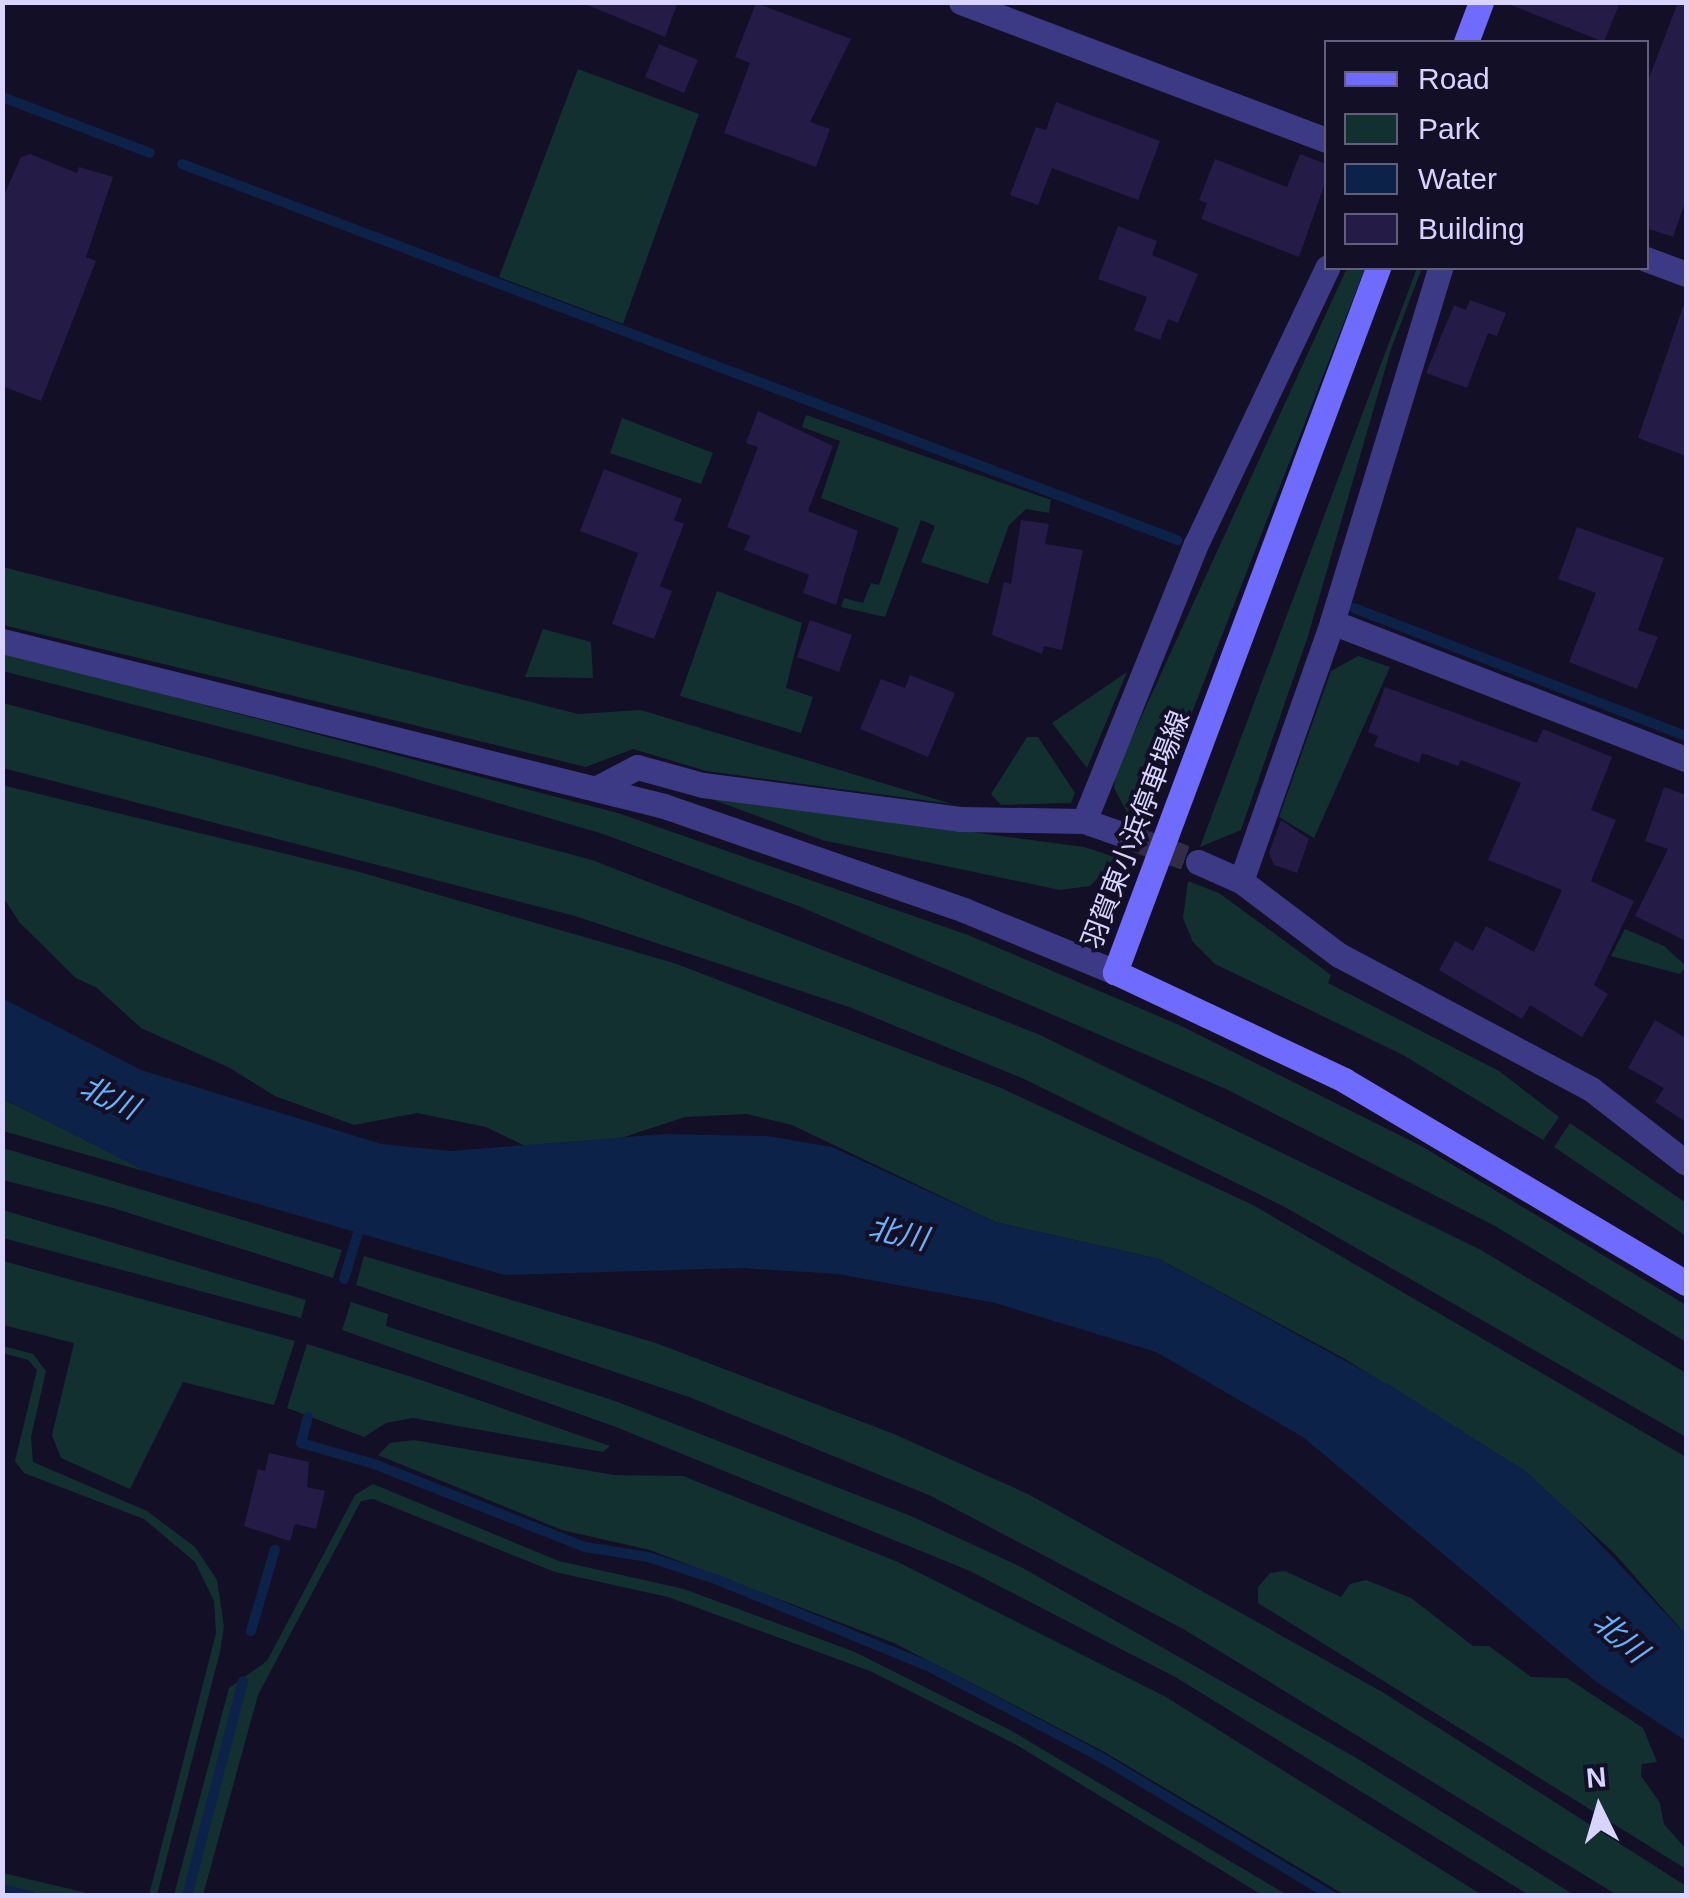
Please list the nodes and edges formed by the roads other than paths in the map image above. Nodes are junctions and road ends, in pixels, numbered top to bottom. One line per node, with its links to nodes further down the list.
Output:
1 (960, 2): 4 (street)
2 (1481, 2): 3 (main road)
3 (1467, 40)
4 (1324, 139)
5 (1649, 259): 9 (street)
6 (1326, 270): 14 (street)
7 (1377, 270): 18 (main road, 羽賀東小浜停車場線)
8 (1439, 270): 10 (street)
9 (1686, 274)
10 (1332, 622): 12 (street); 17 (street)
11 (2, 640): 13 (street)
12 (1686, 759)
13 (599, 787): 14 (street); 18 (street)
14 (1084, 821): 15 (street)
15 (1127, 836)
16 (1198, 862): 17 (street)
17 (1241, 882): 19 (street)
18 (1115, 972): 20 (main road, 羽賀東小浜停車場線)
19 (1686, 1163)
20 (1686, 1283)

